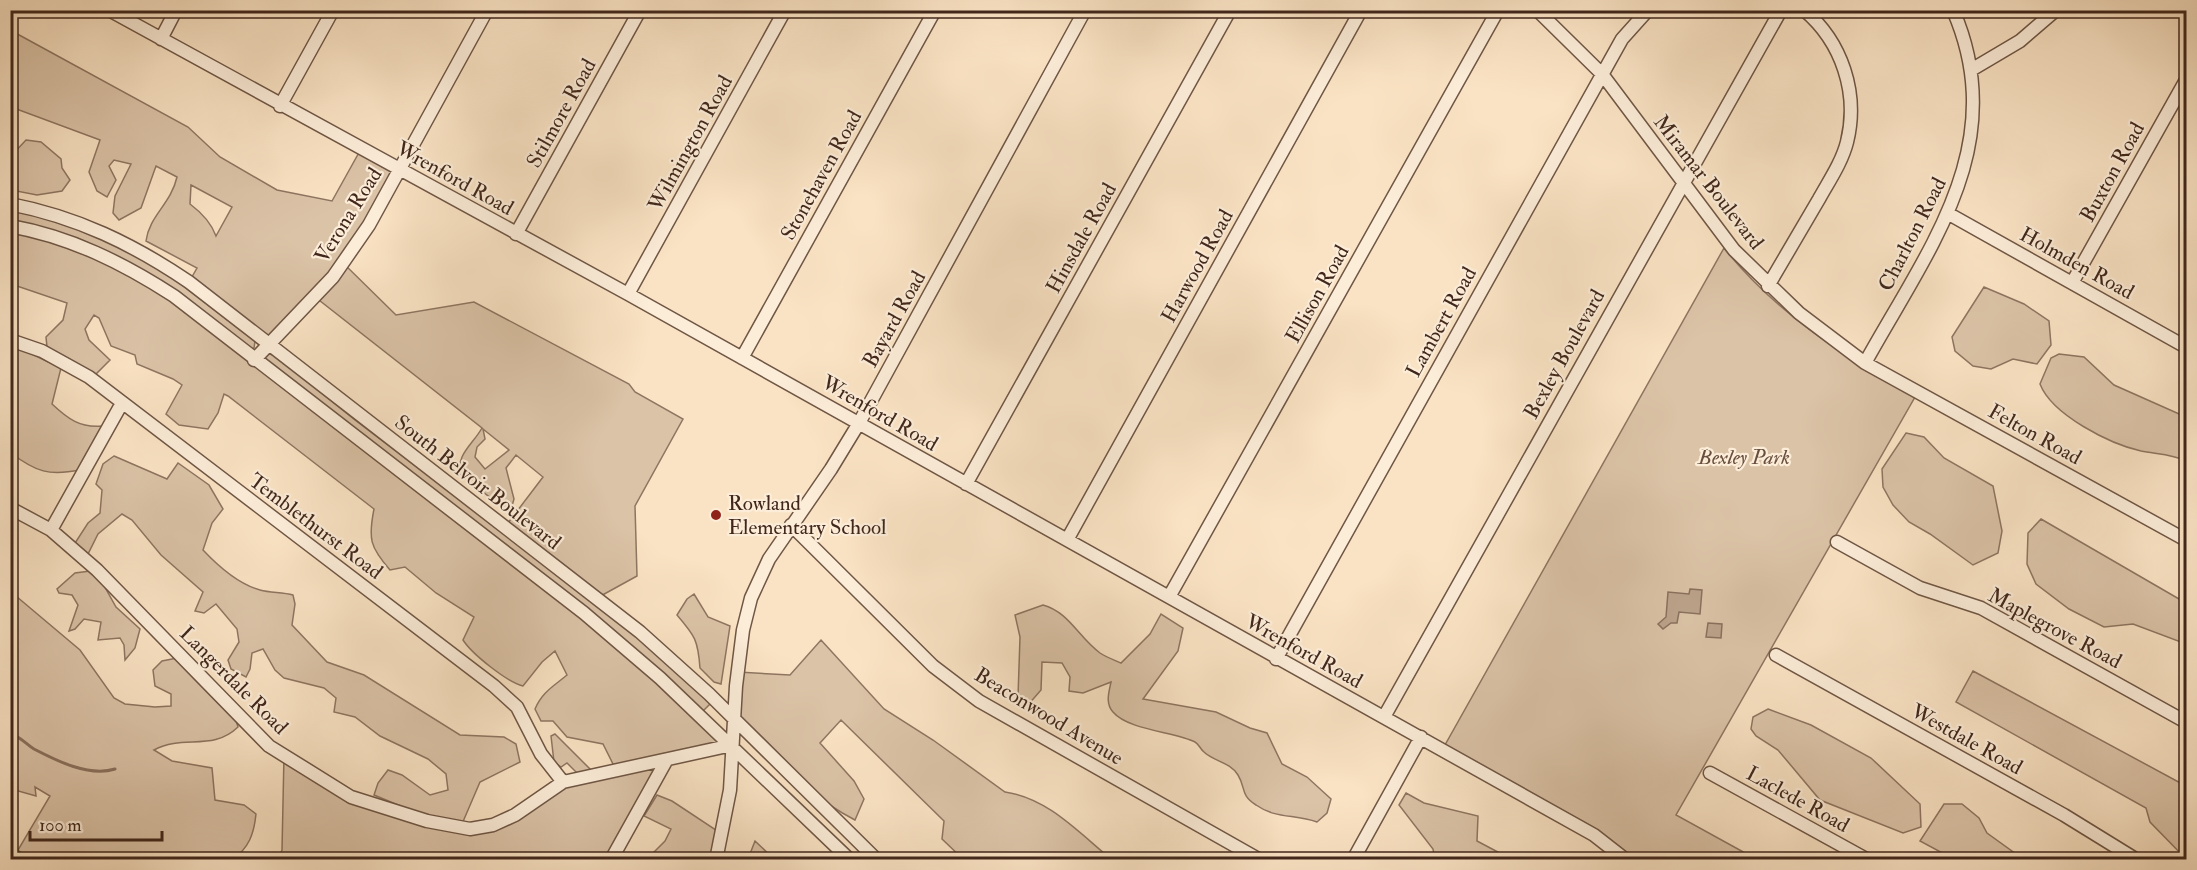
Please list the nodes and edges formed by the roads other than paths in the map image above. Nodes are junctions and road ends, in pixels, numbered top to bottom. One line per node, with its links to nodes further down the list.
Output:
1 (109, 10): 18 (street, Wrenford Road)
2 (176, 10): 18 (street)
3 (333, 10): 22 (street)
4 (488, 10): 23 (street, Verona Road)
5 (640, 10): 28 (street, Stilmore Road)
6 (785, 10): 31 (street, Wilmington Road)
7 (935, 10): 35 (street, Stonehaven Road)
8 (1085, 10): 39 (street, Bayard Road)
9 (1230, 10): 40 (street, Hinsdale Road)
10 (1361, 10): 44 (street, Harwood Road)
11 (1498, 10): 47 (street, Ellison Road)
12 (1537, 10): 20 (street, Miramar Boulevard)
13 (1648, 10): 20 (street, Lambert Road)
14 (1781, 10): 24 (street, Bexley Boulevard)
15 (1804, 10): 30 (street)
16 (1953, 10): 19 (street, Charlton Road)
17 (2056, 10): 19 (street)
18 (160, 39): 22 (street, Wrenford Road)
19 (1971, 70): 26 (street, Charlton Road)
20 (1602, 75): 24 (street, Miramar Boulevard); 49 (street, Lambert Road)
21 (2187, 80): 29 (street, Buxton Road)
22 (280, 106): 23 (street, Wrenford Road)
23 (400, 170): 28 (street, Wrenford Road); 33 (street, Verona Road)
24 (1684, 180): 30 (street, Miramar Boulevard); 50 (street, Bexley Boulevard)
25 (10, 204): 33 (street, South Belvoir Boulevard)
26 (1948, 214): 29 (street, Holmden Road); 37 (street, Charlton Road)
27 (10, 226): 36 (street, South Belvoir Boulevard)
28 (516, 234): 31 (street, Wrenford Road)
29 (2072, 283): 34 (street, Holmden Road)
30 (1768, 286): 37 (street, Miramar Boulevard)
31 (628, 294): 35 (street, Wrenford Road)
32 (10, 340): 38 (street, Temblethurst Road)
33 (270, 344): 36 (street, Verona Road); 51 (street, South Belvoir Boulevard)
34 (2187, 347)
35 (742, 358): 39 (street, Wrenford Road)
36 (254, 360): 54 (street, South Belvoir Boulevard)
37 (1865, 363): 45 (street, Felton Road)
38 (122, 403): 43 (street); 57 (street, Temblethurst Road)
39 (859, 423): 40 (street, Wrenford Road); 42 (street, Bayard Road)
40 (966, 484): 44 (street, Wrenford Road)
41 (10, 507): 43 (street, Langerdale Road)
42 (791, 525): 51 (street, Bayard Road); 62 (street, Beaconwood Avenue)
43 (51, 530): 57 (street, Langerdale Road)
44 (1067, 540): 47 (street, Wrenford Road)
45 (2187, 540)
46 (1837, 542): 52 (street, Maplegrove Road)
47 (1169, 597): 49 (street, Wrenford Road)
48 (1776, 655): 66 (street, Westdale Road)
49 (1275, 659): 50 (street, Wrenford Road)
50 (1384, 717): 53 (street, Wrenford Road)
51 (734, 720): 54 (street, Bayard Road); 61 (street, South Belvoir Boulevard)
52 (2187, 722)
53 (1420, 738): 63 (street); 64 (street, Wrenford Road)
54 (732, 745): 55 (street, Langerdale Road); 59 (street, Bayard Road); 60 (street, South Belvoir Boulevard)
55 (666, 761): 57 (street, Langerdale Road); 58 (street)
56 (1710, 773): 65 (street, Laclede Road)
57 (563, 782)
58 (611, 860)
59 (716, 860)
60 (850, 860)
61 (877, 860)
62 (1260, 860)
63 (1353, 860)
64 (1626, 860)
65 (1868, 860)
66 (2137, 860)

